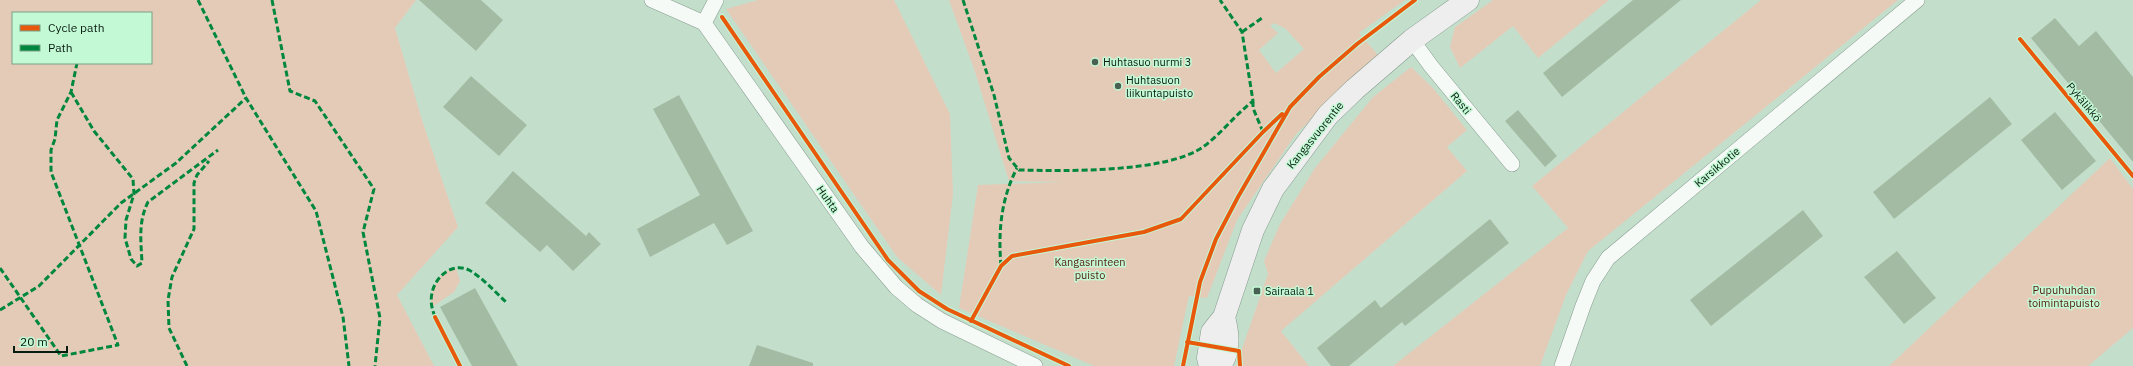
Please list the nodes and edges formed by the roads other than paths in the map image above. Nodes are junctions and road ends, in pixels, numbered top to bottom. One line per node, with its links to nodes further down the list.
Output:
1 (652, 0): 5 (street)
2 (716, 0): 5 (street)
3 (1468, 0): 6 (main road, Kangasvuorentie)
4 (1916, 0): 12 (street, Karsikkotie)
5 (704, 23): 9 (street, Huhta)
6 (1412, 40): 7 (street, Rasti); 8 (main road, Kangasvuorentie)
7 (1512, 164)
8 (1224, 316): 10 (main road, Kangasvuorentie); 11 (main road)
9 (1035, 366)
10 (1210, 366)
11 (1219, 366)
12 (1562, 366)

